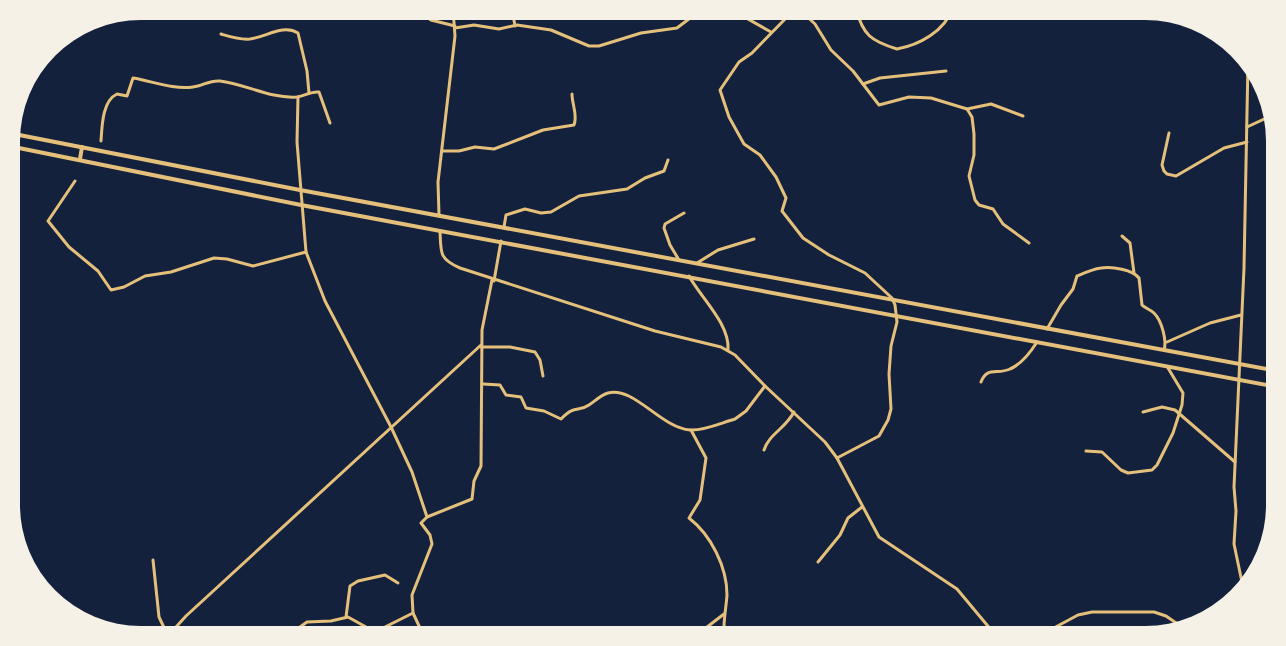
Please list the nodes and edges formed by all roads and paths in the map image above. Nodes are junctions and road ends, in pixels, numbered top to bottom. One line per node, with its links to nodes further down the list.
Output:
1 (432, 20): 11 (street)
2 (454, 20): 11 (street)
3 (514, 20): 10 (street)
4 (688, 20): 10 (street)
5 (750, 20): 12 (street)
6 (784, 20): 12 (street)
7 (811, 20): 16 (street)
8 (858, 20): 9 (street)
9 (946, 20)
10 (515, 26): 11 (street)
11 (455, 27): 31 (street)
12 (771, 32): 51 (street)
13 (221, 34): 17 (street)
14 (946, 71): 16 (street)
15 (1248, 77): 24 (street)
16 (863, 84): 20 (street)
17 (309, 93): 19 (street); 23 (street)
18 (572, 94): 31 (street)
19 (298, 97): 27 (street); 35 (street)
20 (967, 109): 21 (street); 44 (street)
21 (1023, 116)
22 (1264, 119): 24 (street)
23 (330, 123)
24 (1247, 127): 28 (street)
25 (1169, 133): 28 (street)
26 (20, 135): 29 (main road)
27 (101, 141)
28 (1247, 142): 53 (street)
29 (82, 147): 32 (main road); 35 (main road)
30 (20, 148): 32 (main road)
31 (442, 151): 38 (street)
32 (80, 159): 36 (main road)
33 (668, 160): 39 (street)
34 (75, 181): 45 (street)
35 (300, 190): 36 (street); 38 (main road)
36 (301, 205): 40 (main road); 45 (street)
37 (684, 213): 46 (street)
38 (439, 215): 39 (main road)
39 (504, 227): 46 (main road)
40 (440, 230): 43 (main road); 50 (street)
41 (1122, 236): 48 (street)
42 (754, 239): 47 (street)
43 (501, 241): 49 (main road); 50 (street)
44 (1029, 243)
45 (306, 252): 72 (street)
46 (679, 260): 47 (main road)
47 (697, 263): 51 (main road)
48 (1134, 273): 54 (street); 56 (street)
49 (689, 276): 52 (main road); 58 (street)
50 (493, 280): 57 (street); 58 (street)
51 (893, 300): 52 (street); 54 (main road)
52 (896, 315): 55 (main road); 76 (street)
53 (1241, 315): 56 (street); 60 (street)
54 (1047, 328): 59 (main road)
55 (1037, 342): 61 (main road); 65 (street)
56 (1167, 342): 59 (street)
57 (481, 346): 63 (street); 66 (street); 72 (street)
58 (728, 350): 68 (street)
59 (1164, 350): 60 (main road)
60 (1238, 364): 62 (main road); 64 (street)
61 (1167, 366): 64 (main road); 71 (street)
62 (1267, 369)
63 (543, 376)
64 (1238, 379): 67 (main road); 77 (street)
65 (981, 382)
66 (483, 384): 73 (street); 79 (street)
67 (1267, 385)
68 (765, 386): 69 (street); 73 (street)
69 (794, 412): 74 (street); 76 (street)
70 (1143, 412): 71 (street)
71 (1179, 414): 75 (street); 77 (street)
72 (391, 427): 79 (street); 89 (street)
73 (691, 430): 85 (street)
74 (764, 450)
75 (1086, 451)
76 (837, 458): 78 (street)
77 (1235, 462): 82 (street)
78 (862, 507): 81 (street); 96 (street)
79 (427, 518): 84 (street)
80 (153, 560): 88 (street)
81 (818, 562)
82 (1241, 579)
83 (398, 583): 86 (street)
84 (413, 614): 92 (street); 93 (street)
85 (724, 614): 94 (street); 95 (street)
86 (346, 617): 90 (street); 91 (street)
87 (1175, 622): 97 (street)
88 (163, 626)
89 (177, 626)
90 (301, 626)
91 (365, 626)
92 (388, 626)
93 (419, 626)
94 (708, 626)
95 (724, 626)
96 (988, 626)
97 (1057, 626)

